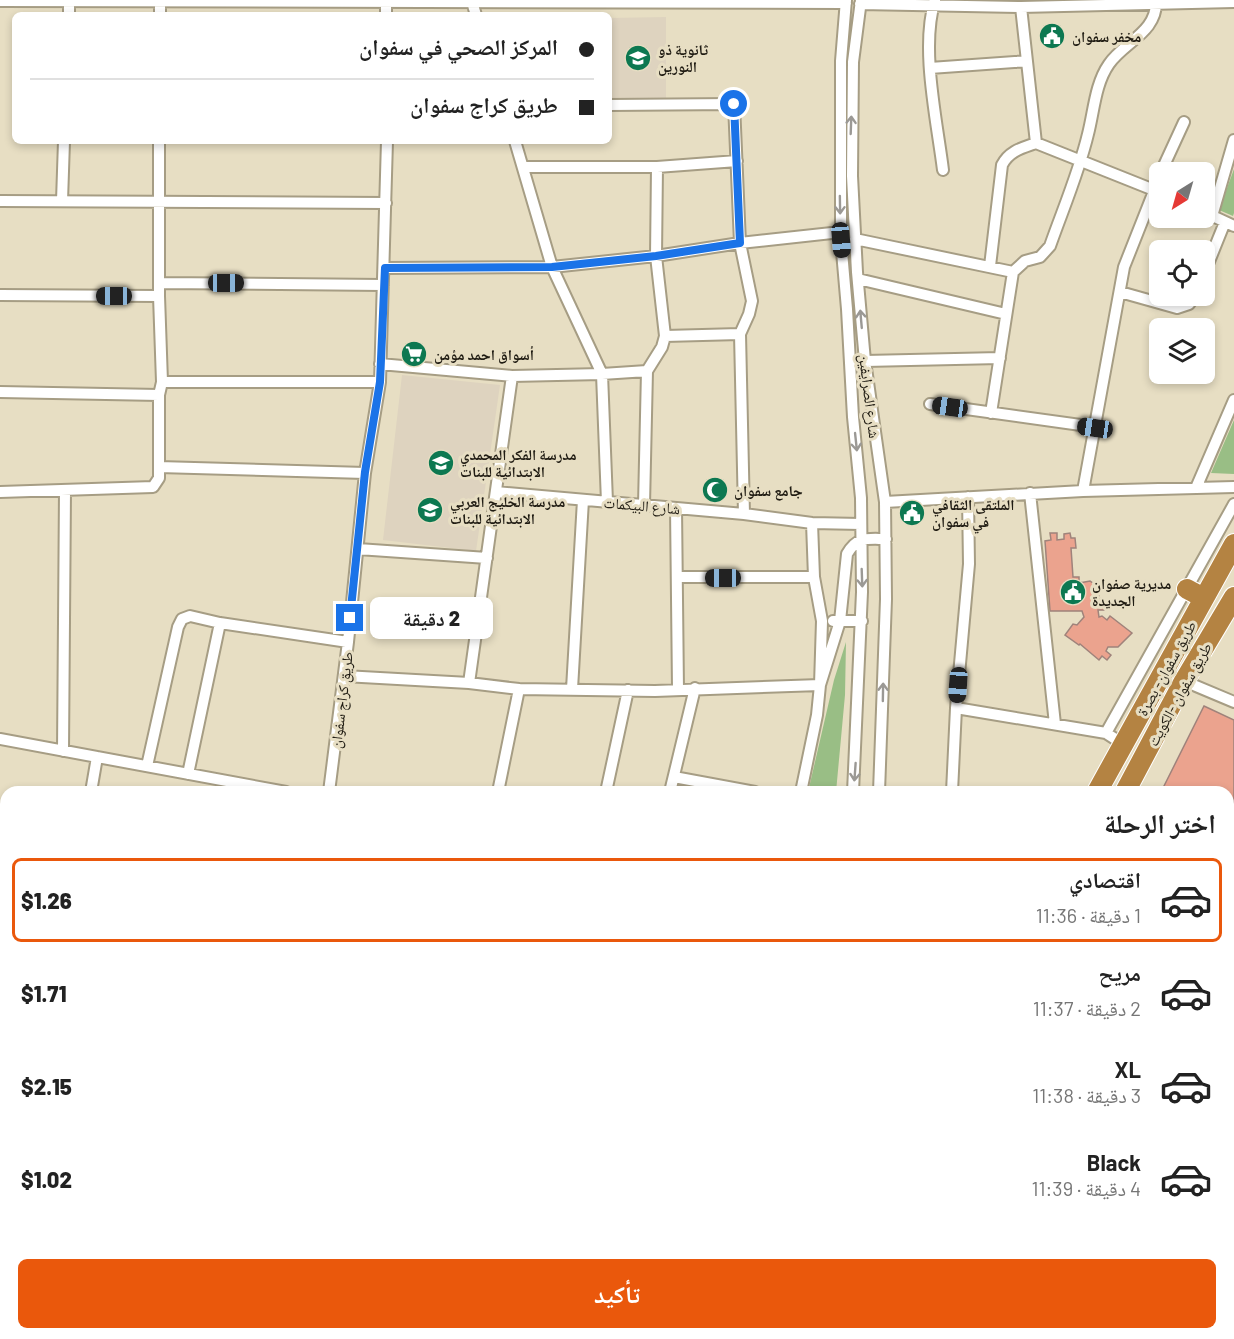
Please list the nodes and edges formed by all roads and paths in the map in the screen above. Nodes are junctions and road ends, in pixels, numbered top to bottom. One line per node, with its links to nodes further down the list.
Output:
1 (0, 1): 2 (street)
2 (69, 1): 3 (street)
3 (160, 1): 4 (street)
4 (247, 1): 5 (street)
5 (386, 1): 8 (street)
6 (648, 1): 7 (street); 8 (street)
7 (738, 1): 9 (street)
8 (472, 2): 15 (street)
9 (846, 2): 41 (street, شارع الصرايفين, one-way to 41)
10 (861, 2): 11 (street); 42 (street, شارع الصرايفين, one-way to 10)
11 (935, 2): 14 (street); 17 (street)
12 (1156, 2): 13 (street); 14 (street); 26 (street)
13 (1234, 2)
14 (1021, 7): 16 (street)
15 (475, 12)
16 (1027, 61): 17 (street); 21 (street)
17 (930, 68): 31 (street)
18 (612, 105): 27 (street)
19 (1184, 122): 28 (street)
20 (1234, 140): 33 (street)
21 (1036, 143): 26 (street); 46 (street)
22 (64, 144): 35 (street)
23 (159, 144): 36 (street)
24 (387, 144): 37 (street, طريق كراج سفوان)
25 (516, 144): 29 (street)
26 (1081, 159): 32 (street); 49 (street)
27 (737, 161): 30 (street); 43 (street)
28 (1166, 162)
29 (523, 167): 30 (street); 47 (street)
30 (657, 167): 45 (street)
31 (943, 170)
32 (1149, 188)
33 (1215, 194)
34 (0, 201): 35 (street)
35 (62, 201): 36 (street)
36 (159, 201): 37 (street); 51 (street)
37 (386, 203): 48 (street, طريق كراج سفوان)
38 (1149, 208): 53 (street)
39 (1215, 217): 40 (street)
40 (1232, 224): 44 (street)
41 (841, 232): 43 (street); 74 (street, شارع الصرايفين)
42 (855, 239): 46 (street); 50 (street, شارع الصرايفين)
43 (740, 243): 45 (street); 58 (street)
44 (1215, 254)
45 (656, 256): 47 (street); 59 (street)
46 (990, 266): 49 (street)
47 (552, 267): 48 (street); 64 (street)
48 (385, 268): 52 (street, طريق كراج سفوان)
49 (1013, 272): 57 (street)
50 (858, 279): 57 (street); 61 (street, شارع الصرايفين, one-way to 50)
51 (159, 283): 52 (street); 55 (street)
52 (383, 285): 62 (street, طريق كراج سفوان)
53 (1120, 292): 56 (street); 75 (street)
54 (0, 296): 55 (street)
55 (159, 296): 66 (street)
56 (1149, 300)
57 (1006, 314): 60 (street)
58 (740, 334): 59 (street); 92 (street)
59 (665, 336): 63 (street)
60 (1000, 358): 61 (street); 72 (street)
61 (865, 361): 73 (street, شارع الصرايفين)
62 (380, 364): 65 (street); 67 (street, طريق كراج سفوان)
63 (647, 371): 64 (street); 90 (street)
64 (602, 374): 65 (street); 87 (street)
65 (512, 376): 83 (street)
66 (162, 382): 67 (street); 69 (street)
67 (380, 382): 77 (street, طريق كراج سفوان)
68 (0, 392): 69 (street)
69 (159, 395): 76 (street)
70 (1234, 400): 79 (street)
71 (930, 404): 72 (street)
72 (991, 413): 75 (street)
73 (873, 415): 74 (street); 88 (street, شارع الصرايفين)
74 (853, 417): 94 (street, شارع الصرايفين, one-way to 94)
75 (1095, 428): 81 (street)
76 (159, 467): 77 (street); 80 (street)
77 (365, 472): 98 (street, طريق كراج سفوان)
78 (1234, 487): 79 (street)
79 (1196, 488): 81 (street)
80 (64, 491): 82 (street); 124 (street)
81 (1083, 491): 84 (street)
82 (0, 492)
83 (496, 492): 86 (street, شارع البيكمات); 99 (street)
84 (1030, 494): 85 (street); 120 (street)
85 (968, 496): 88 (street); 119 (street)
86 (582, 500): 87 (street, شارع البيكمات); 115 (street)
87 (607, 502): 90 (street, شارع البيكمات)
88 (885, 502): 96 (street, شارع الصرايفين)
89 (1234, 504): 102 (street)
90 (644, 505): 91 (street, شارع البيكمات)
91 (676, 508): 92 (street, شارع البيكمات); 101 (street)
92 (744, 514): 93 (street, شارع البيكمات)
93 (812, 523): 94 (street, شارع البيكمات); 100 (street)
94 (861, 524): 95 (street, شارع الصرايفين)
95 (861, 539): 96 (street); 105 (street); 106 (street, شارع الصرايفين, one-way to 106)
96 (886, 539): 138 (street, شارع الصرايفين, one-way to 96)
97 (1234, 544): 102 (highway, طريق سفوان- بصرة)
98 (358, 549): 99 (street); 108 (street, طريق كراج سفوان)
99 (487, 558): 111 (street)
100 (814, 577): 101 (street); 104 (street)
101 (677, 578): 116 (street)
102 (1196, 593): 121 (street); 123 (highway, طريق سفوان- بصرة)
103 (1234, 597): 110 (highway, طريق سفوان -الكويت)
104 (822, 621): 105 (street); 112 (street)
105 (840, 621): 106 (street); 112 (street)
106 (862, 621): 137 (street, شارع الصرايفين, one-way to 137)
107 (220, 623): 108 (street); 126 (street); 127 (street)
108 (348, 642): 109 (street, طريق كراج سفوان)
109 (344, 676): 111 (street); 131 (street, طريق كراج سفوان)
110 (1184, 681): 118 (street); 141 (highway, طريق سفوان -الكويت)
111 (469, 683): 114 (street)
112 (820, 685): 113 (street); 136 (street)
113 (695, 688): 116 (street); 128 (street)
114 (519, 689): 115 (street); 132 (street)
115 (572, 689): 117 (street)
116 (678, 689): 117 (street)
117 (628, 690): 133 (street)
118 (1234, 702)
119 (956, 708): 120 (street); 139 (street)
120 (1055, 724): 121 (street)
121 (1106, 733): 123 (street)
122 (0, 739): 124 (street)
123 (1124, 744): 140 (highway, طريق سفوان- بصرة)
124 (63, 751): 125 (street)
125 (97, 757): 126 (street); 129 (street)
126 (147, 766): 127 (street)
127 (188, 774): 130 (street)
128 (674, 777): 134 (street); 135 (street)
129 (92, 786)
130 (253, 786)
131 (330, 786)
132 (499, 786)
133 (607, 786)
134 (672, 786)
135 (723, 786)
136 (802, 786)
137 (853, 786)
138 (879, 786)
139 (952, 786)
140 (1100, 786)
141 (1128, 786)

